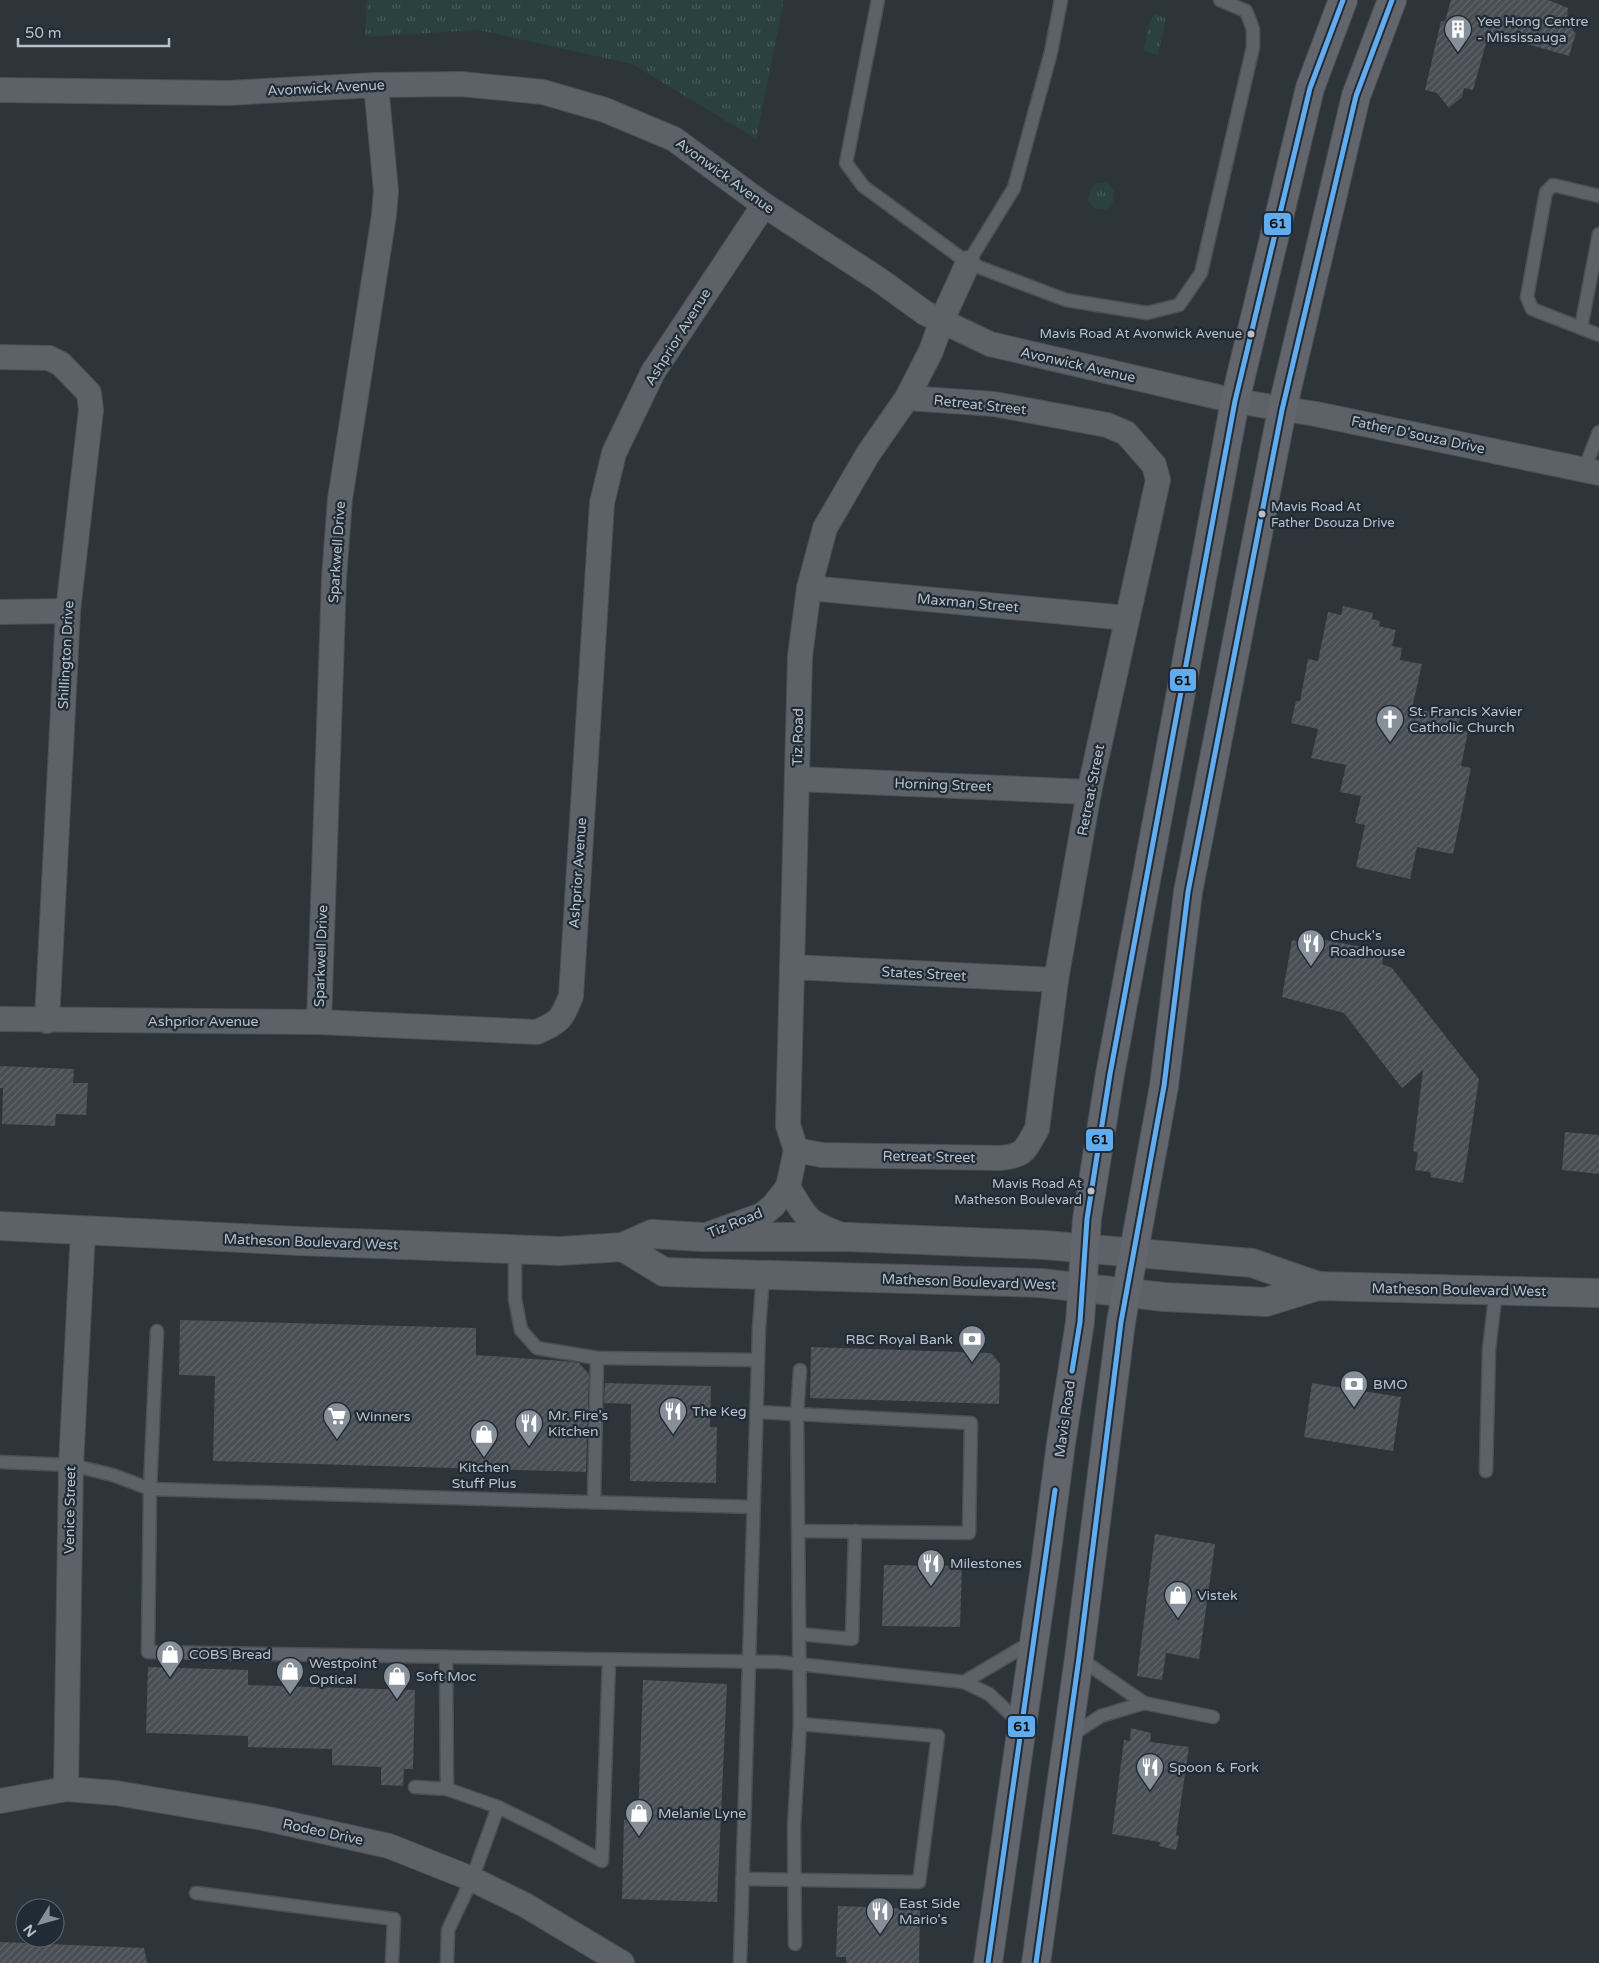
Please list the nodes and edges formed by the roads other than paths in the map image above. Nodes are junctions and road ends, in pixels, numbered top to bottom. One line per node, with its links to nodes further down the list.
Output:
1 (878, 0): 11 (lane)
2 (1061, 0): 11 (lane)
3 (1220, 0): 11 (lane)
4 (1343, 0): 17 (main road, Mavis Road)
5 (1392, 0): 18 (main road)
6 (376, 85): 7 (street, Avonwick Avenue); 9 (street, Avonwick Avenue); 31 (street, Sparkwell Drive)
7 (0, 90)
8 (1599, 196): 13 (lane)
9 (764, 205): 12 (street, Avonwick Avenue); 31 (street, Ashprior Avenue)
10 (1599, 234): 13 (lane)
11 (968, 263): 12 (street, Tiz Road)
12 (942, 320): 16 (street, Tiz Road); 17 (street, Avonwick Avenue)
13 (1581, 328): 14 (lane)
14 (1599, 335)
15 (0, 357): 22 (street, Shillington Drive)
16 (907, 398): 21 (street, Tiz Road); 24 (street, Retreat Street)
17 (1236, 401): 18 (street, Father D'souza Drive); 39 (main road, Mavis Road)
18 (1282, 410): 20 (street, Father D'souza Drive); 41 (main road)
19 (1599, 432): 20 (lane)
20 (1591, 472)
21 (808, 588): 24 (street, Maxman Street); 25 (street, Tiz Road)
22 (68, 611): 23 (street); 30 (street, Shillington Drive)
23 (0, 612)
24 (1127, 618): 26 (street, Retreat Street)
25 (797, 779): 26 (street, Horning Street); 27 (street, Tiz Road)
26 (1089, 792): 28 (street, Retreat Street)
27 (792, 967): 28 (street, States Street); 32 (street, Tiz Road)
28 (1056, 980): 32 (street, Retreat Street)
29 (0, 1019): 30 (street, Ashprior Avenue)
30 (47, 1020): 31 (street, Ashprior Avenue)
31 (319, 1022)
32 (796, 1150): 33 (street, Tiz Road)
33 (788, 1187): 36 (street, Tiz Road); 37 (street)
34 (0, 1226): 35 (street, Matheson Boulevard West)
35 (83, 1231): 40 (street, Matheson Boulevard West); 55 (street, Venice Street)
36 (702, 1237): 37 (street, Matheson Boulevard West); 38 (street, Matheson Boulevard West)
37 (848, 1237): 39 (street, Matheson Boulevard West)
38 (623, 1247): 40 (street, Matheson Boulevard West); 42 (street, Matheson Boulevard West)
39 (1085, 1248): 41 (street, Matheson Boulevard West); 44 (main road, Mavis Road)
40 (515, 1250): 49 (lane)
41 (1134, 1253): 43 (street, Matheson Boulevard West); 46 (main road)
42 (763, 1275): 44 (street, Matheson Boulevard West); 50 (lane)
43 (1318, 1286): 45 (street, Matheson Boulevard West); 46 (street, Matheson Boulevard West)
44 (1082, 1288): 46 (street, Matheson Boulevard West); 63 (main road, Mavis Road)
45 (1496, 1290): 47 (street, Matheson Boulevard West); 56 (lane)
46 (1127, 1293): 65 (main road)
47 (1599, 1293)
48 (157, 1331): 57 (lane)
49 (597, 1358): 50 (lane); 58 (lane)
50 (758, 1360): 52 (lane)
51 (800, 1370): 53 (lane)
52 (756, 1412): 53 (lane); 59 (lane)
53 (798, 1414): 60 (lane); 61 (lane)
54 (0, 1462): 55 (lane)
55 (71, 1465): 57 (lane); 76 (street, Venice Street)
56 (1486, 1471)
57 (150, 1489): 58 (lane); 64 (lane)
58 (594, 1502): 59 (lane)
59 (753, 1506): 67 (lane)
60 (799, 1530): 61 (lane); 62 (lane)
61 (855, 1530): 62 (lane)
62 (800, 1634): 68 (lane)
63 (1033, 1640): 69 (lane); 73 (main road, Mavis Road)
64 (446, 1657): 66 (lane); 77 (lane)
65 (1079, 1658): 70 (lane); 74 (main road)
66 (610, 1660): 67 (lane); 79 (lane)
67 (748, 1662): 68 (lane); 81 (lane)
68 (800, 1664): 69 (lane); 72 (lane)
69 (964, 1682): 73 (lane)
70 (1144, 1703): 71 (lane); 74 (lane)
71 (1213, 1718)
72 (800, 1724): 82 (lane); 82 (lane)
73 (1022, 1725): 89 (main road, Mavis Road)
74 (1068, 1738): 90 (main road)
75 (415, 1787): 77 (lane)
76 (66, 1789): 78 (street, Rodeo Drive); 80 (street, Rodeo Drive)
77 (447, 1790): 79 (lane)
78 (0, 1802)
79 (498, 1807): 80 (lane)
80 (472, 1879): 86 (lane); 87 (street, Rodeo Drive)
81 (742, 1879): 82 (lane); 88 (lane)
82 (795, 1880): 84 (lane)
83 (196, 1893): 85 (lane)
84 (795, 1944)
85 (392, 1963)
86 (447, 1963)
87 (622, 1963)
88 (740, 1963)
89 (988, 1963)
90 (1036, 1963)

